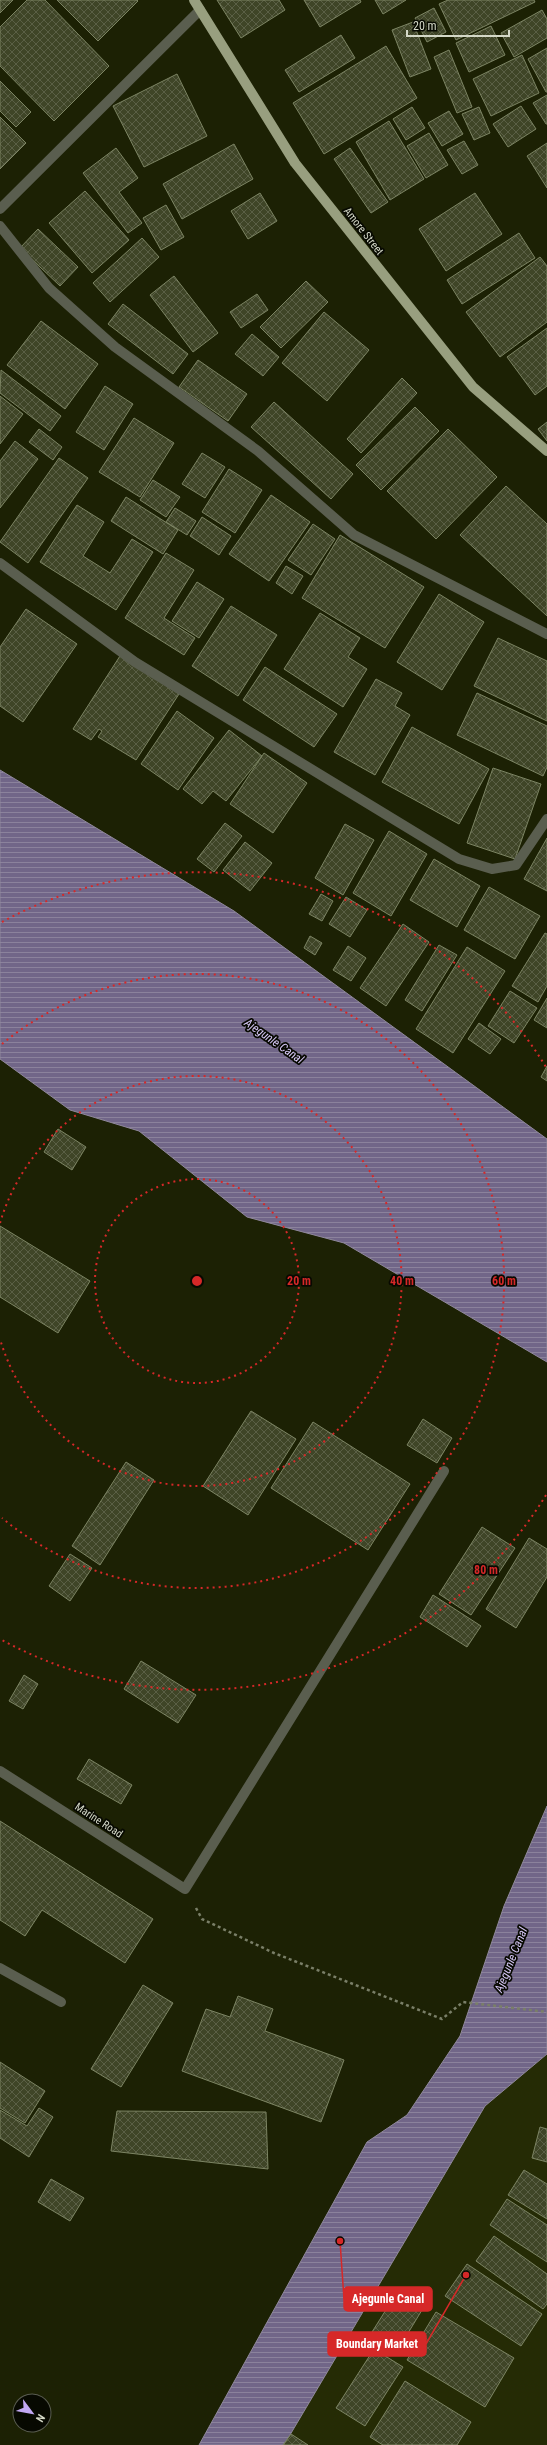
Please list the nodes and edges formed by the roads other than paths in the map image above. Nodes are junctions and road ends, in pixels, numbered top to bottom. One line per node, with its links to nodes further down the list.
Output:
1 (194, 0): 2 (main road, Amore Street)
2 (200, 10): 3 (street); 5 (main road, Amore Street)
3 (0, 209)
4 (0, 226): 7 (street)
5 (547, 451)
6 (0, 564): 8 (street)
7 (547, 634)
8 (547, 818)
9 (444, 1471): 10 (street, Marine Road)
10 (0, 1771)
11 (0, 1968): 12 (street)
12 (61, 2002)

